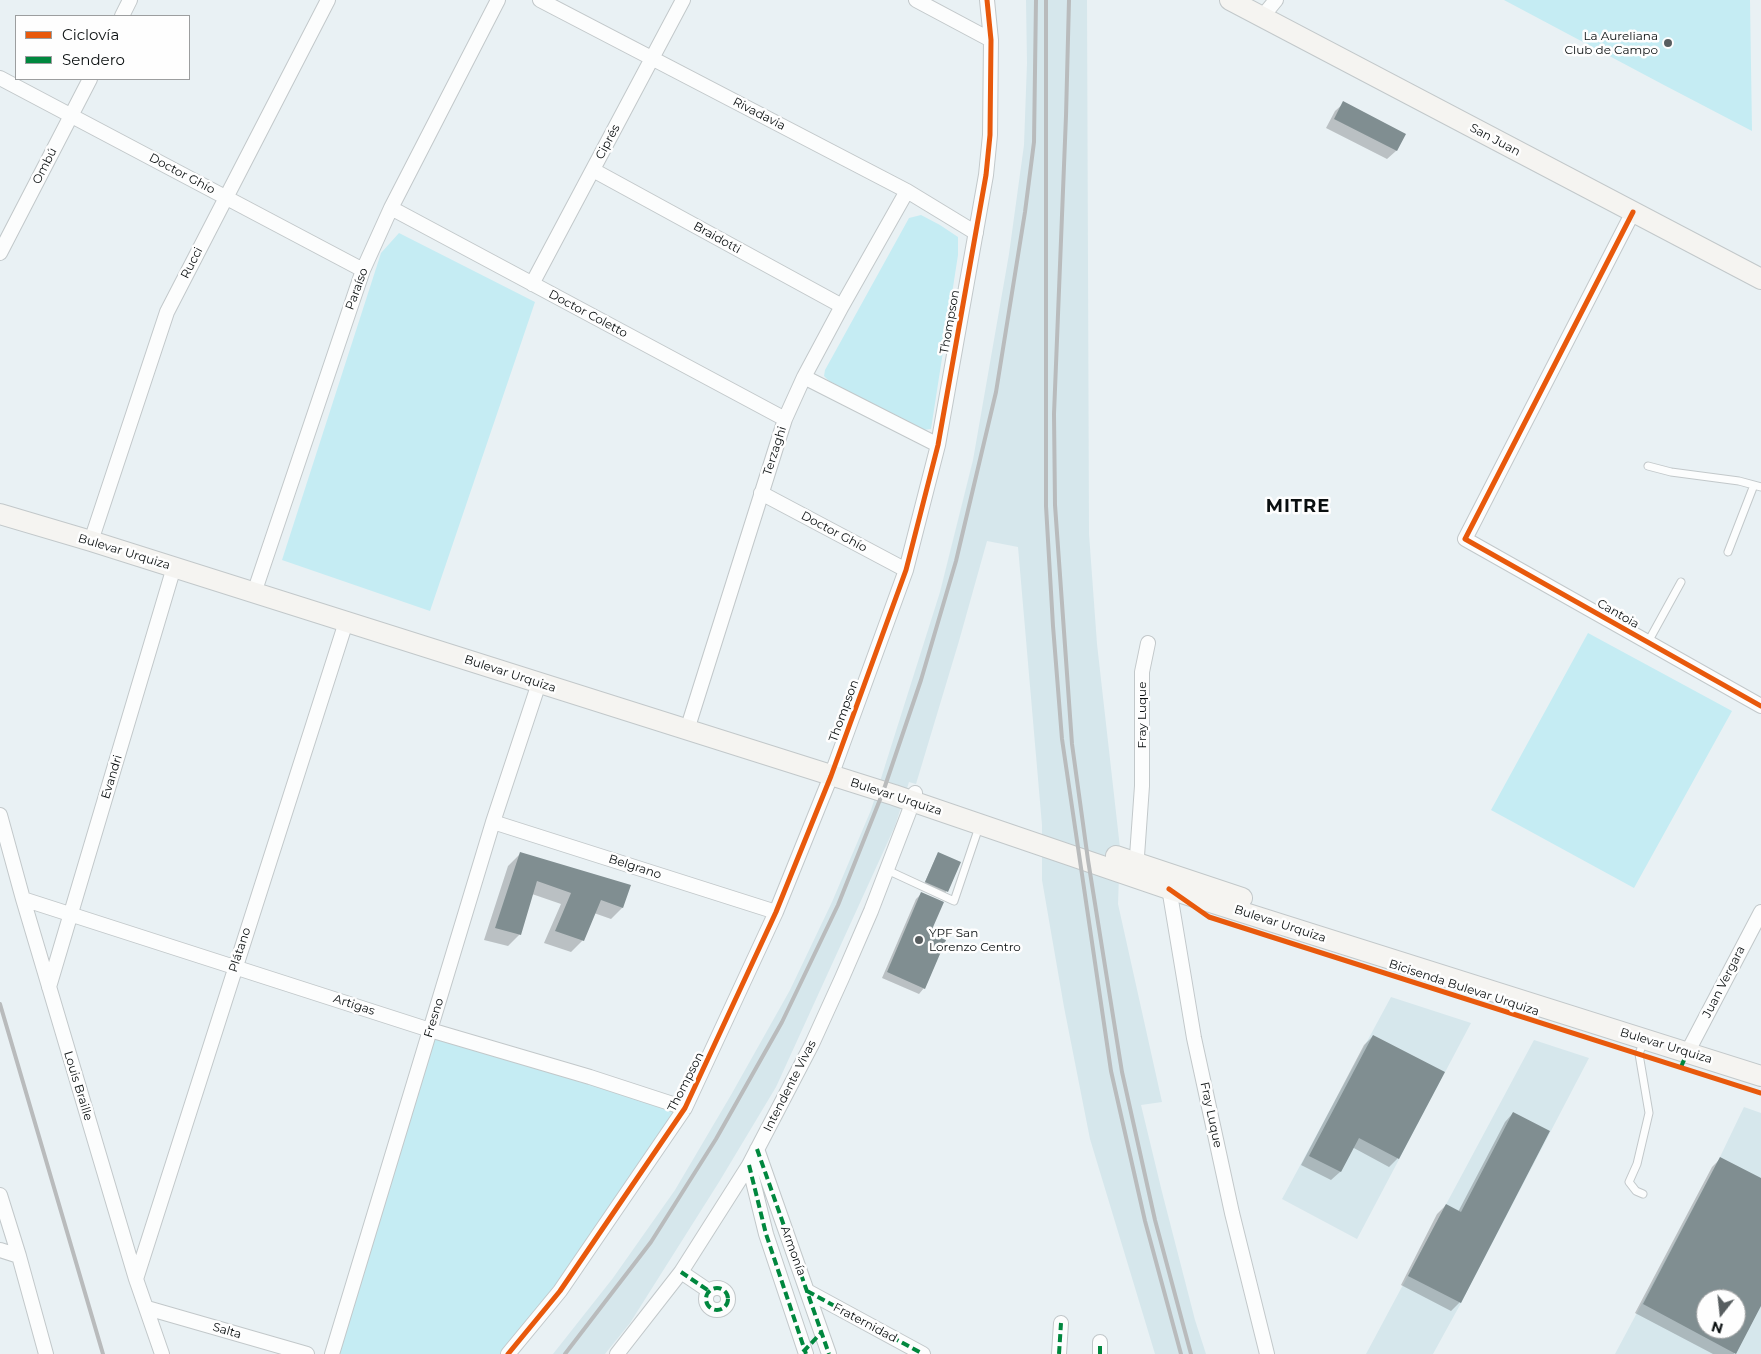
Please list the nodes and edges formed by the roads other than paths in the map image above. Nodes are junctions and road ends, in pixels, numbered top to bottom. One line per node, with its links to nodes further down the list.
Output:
1 (130, 0): 10 (street)
2 (328, 0): 19 (street, Rucci)
3 (498, 0): 20 (street, Paraíso)
4 (540, 0): 13 (street, Rivadavia)
5 (683, 0): 13 (street, Ciprés)
6 (916, 0): 12 (street)
7 (987, 0): 12 (street, Thompson)
8 (1230, 0): 11 (main road, San Juan)
9 (1276, 0): 11 (street)
10 (122, 15)
11 (1262, 17): 21 (main road, San Juan)
12 (991, 40): 22 (street, Thompson)
13 (652, 59): 17 (street, Ciprés); 18 (street, Rivadavia)
14 (0, 78): 16 (street, Doctor Ghío)
15 (89, 80): 16 (street, Ombú)
16 (71, 115): 19 (street, Doctor Ghío); 23 (street, Ombú)
17 (593, 170): 26 (street, Ciprés); 27 (street, Braidotti)
18 (907, 191): 22 (street, Rivadavia); 27 (street, Terzaghi)
19 (226, 198): 24 (street, Doctor Ghío); 36 (street, Rucci)
20 (391, 208): 24 (street, Paraíso); 26 (street, Doctor Coletto)
21 (1633, 212): 25 (main road, San Juan); 43 (street, Cantoia)
22 (976, 233): 30 (street, Thompson)
23 (0, 253)
24 (363, 270): 41 (street, Paraíso)
25 (1761, 279)
26 (532, 284): 29 (street, Doctor Coletto)
27 (842, 306): 28 (street, Terzaghi)
28 (804, 378): 29 (street, Terzaghi); 30 (street)
29 (785, 419): 33 (street, Terzaghi)
30 (938, 445): 39 (street, Thompson)
31 (1648, 466): 32 (lane)
32 (1757, 486): 37 (lane)
33 (762, 493): 39 (street, Doctor Ghío); 47 (street, Terzaghi)
34 (0, 502): 36 (main road, Bulevar Urquiza)
35 (0, 514): 36 (main road, Bulevar Urquiza)
36 (92, 537): 38 (main road, Bulevar Urquiza); 41 (main road, Bulevar Urquiza)
37 (1728, 552)
38 (174, 567): 41 (main road, Bulevar Urquiza); 59 (street, Evandri)
39 (906, 570): 48 (street, Thompson)
40 (1681, 582): 43 (lane)
41 (255, 588): 42 (main road, Bulevar Urquiza); 47 (main road, Bulevar Urquiza)
42 (346, 622): 45 (main road, Bulevar Urquiza); 60 (street, Plátano)
43 (1648, 642): 46 (street, Cantoia)
44 (1148, 643): 54 (street, Fray Luque)
45 (539, 683): 47 (main road, Bulevar Urquiza); 51 (street, Fresno)
46 (1761, 706)
47 (688, 725): 48 (main road, Bulevar Urquiza)
48 (833, 771): 49 (main road, Bulevar Urquiza); 57 (street, Thompson)
49 (914, 797): 52 (main road, Bulevar Urquiza); 53 (street, Intendente Vivas); 54 (main road, Bulevar Urquiza)
50 (0, 815): 56 (street, Louis Braille)
51 (493, 822): 57 (street, Belgrano); 62 (street, Fresno)
52 (980, 824): 53 (lane); 54 (main road, Bulevar Urquiza)
53 (887, 870): 68 (street, Intendente Vivas)
54 (1136, 871): 55 (main road, Bulevar Urquiza)
55 (1168, 881): 63 (main road, Bulevar Urquiza); 64 (main road, Bulevar Urquiza); 91 (street, Fray Luque)
56 (22, 899): 59 (street, Artigas); 61 (street, Louis Braille)
57 (776, 912): 67 (street, Thompson)
58 (1761, 912): 64 (street, Juan Vergara)
59 (71, 914): 60 (street, Artigas); 61 (street, Evandri)
60 (235, 968): 62 (street, Artigas); 75 (street, Plátano)
61 (49, 987): 75 (street, Louis Braille)
62 (430, 1030): 67 (street, Artigas); 85 (street, Fresno)
63 (1644, 1040): 64 (main road, Bulevar Urquiza); 70 (lane)
64 (1690, 1047): 65 (main road, Bulevar Urquiza); 66 (main road, Bulevar Urquiza)
65 (1761, 1064)
66 (1761, 1076)
67 (686, 1108): 86 (street, Thompson)
68 (757, 1149): 69 (street, Intendente Vivas); 77 (street, Armonía)
69 (749, 1164): 74 (street, Intendente Vivas); 81 (street, Armonía)
70 (1643, 1194)
71 (0, 1195): 73 (street)
72 (0, 1250): 73 (street)
73 (19, 1256): 82 (street)
74 (681, 1272): 76 (street); 87 (street, Intendente Vivas)
75 (136, 1279): 78 (street, Louis Braille)
76 (708, 1291)
77 (808, 1291): 80 (street, Armonía); 89 (street, Fraternidad)
78 (147, 1308): 83 (street, Louis Braille); 84 (street, Salta)
79 (1061, 1323): 90 (street)
80 (822, 1334): 81 (street); 88 (street, Armonía)
81 (804, 1352)
82 (46, 1354)
83 (162, 1354)
84 (307, 1354)
85 (332, 1354)
86 (508, 1354)
87 (617, 1354)
88 (828, 1354)
89 (923, 1354)
90 (1060, 1354)
91 (1267, 1354)

